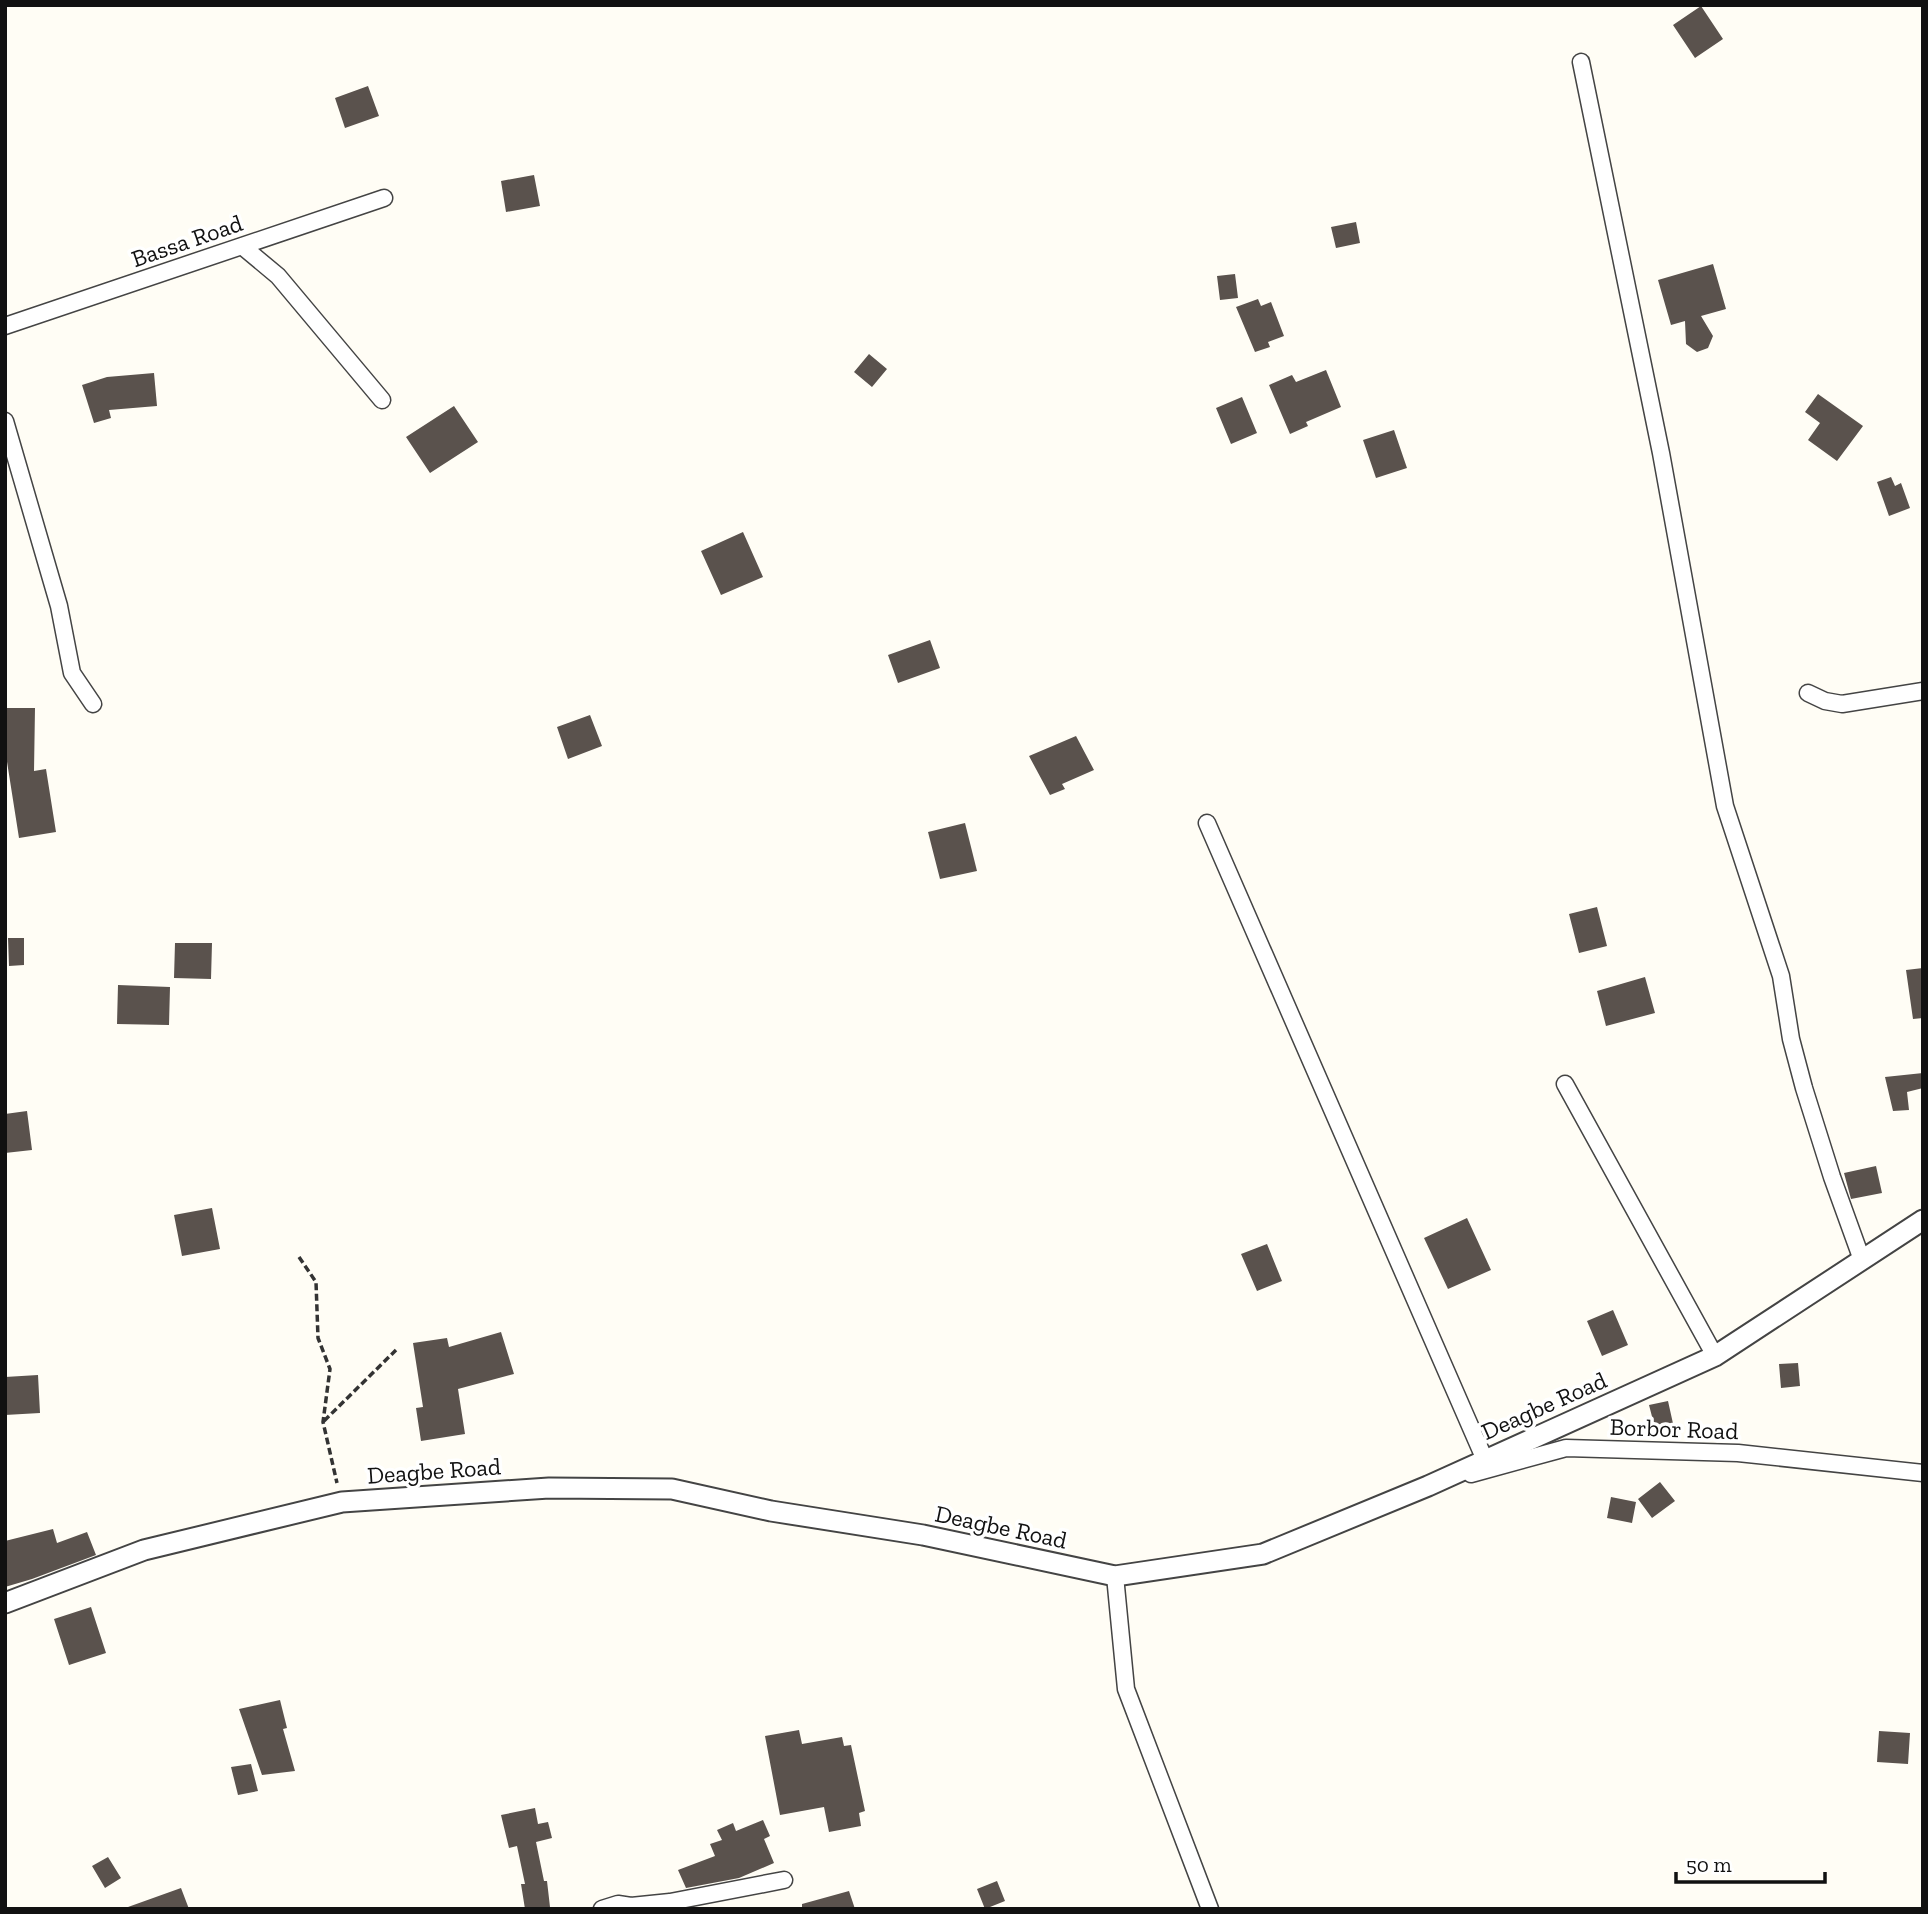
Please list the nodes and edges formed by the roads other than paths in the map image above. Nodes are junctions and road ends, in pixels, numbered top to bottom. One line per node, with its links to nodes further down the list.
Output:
1 (1581, 62): 13 (street)
2 (384, 198): 3 (street, Bassa Road)
3 (242, 246): 4 (street, Bassa Road); 5 (street)
4 (5, 326)
5 (383, 400)
6 (5, 421): 9 (street)
7 (1923, 691): 8 (street)
8 (1808, 693)
9 (93, 704)
10 (1207, 823): 15 (street)
11 (1565, 1083): 14 (street)
12 (1923, 1220): 13 (street, Deagbe Road)
13 (1862, 1260): 14 (street, Deagbe Road)
14 (1715, 1356): 15 (street, Deagbe Road)
15 (1485, 1460): 17 (street, Deagbe Road)
16 (1923, 1473): 17 (street, Borbor Road)
17 (1428, 1486): 18 (street, Deagbe Road)
18 (1115, 1576): 19 (street, Deagbe Road); 22 (street)
19 (5, 1603)
20 (784, 1880): 21 (street)
21 (602, 1909)
22 (1210, 1909)

